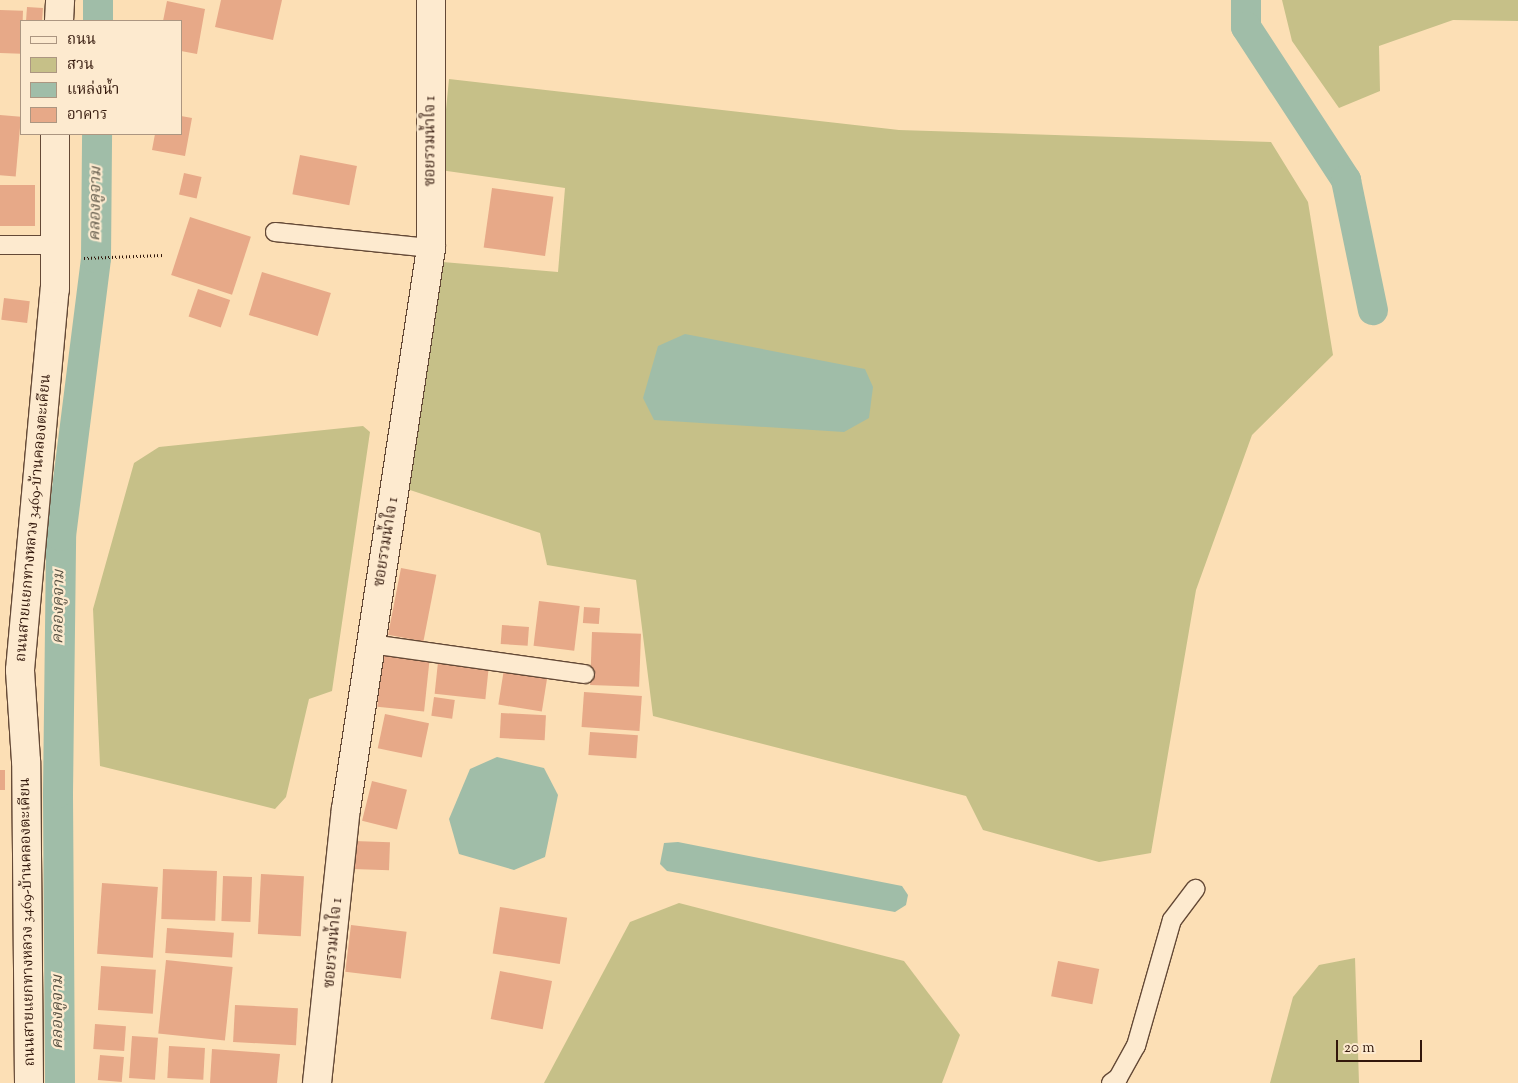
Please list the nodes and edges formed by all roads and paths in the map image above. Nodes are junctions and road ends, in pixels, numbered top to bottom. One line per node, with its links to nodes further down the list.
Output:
1 (60, 0): 3 (street)
2 (431, 0): 7 (street, ซอยรวมน้ำใจ 1)
3 (59, 20)
4 (55, 135): 8 (street, ถนนสายแยกทางหลวง 3469-บ้านคลองตะเคียน)
5 (275, 232): 7 (lane)
6 (0, 245): 8 (lane)
7 (431, 248): 10 (street, ซอยรวมน้ำใจ 1)
8 (69, 252): 9 (path); 13 (street, ถนนสายแยกทางหลวง 3469-บ้านคลองตะเคียน)
9 (163, 255)
10 (371, 644): 11 (lane); 14 (street, ซอยรวมน้ำใจ 1)
11 (585, 674)
12 (1195, 889): 15 (lane)
13 (29, 1083)
14 (317, 1083)
15 (1111, 1083)

